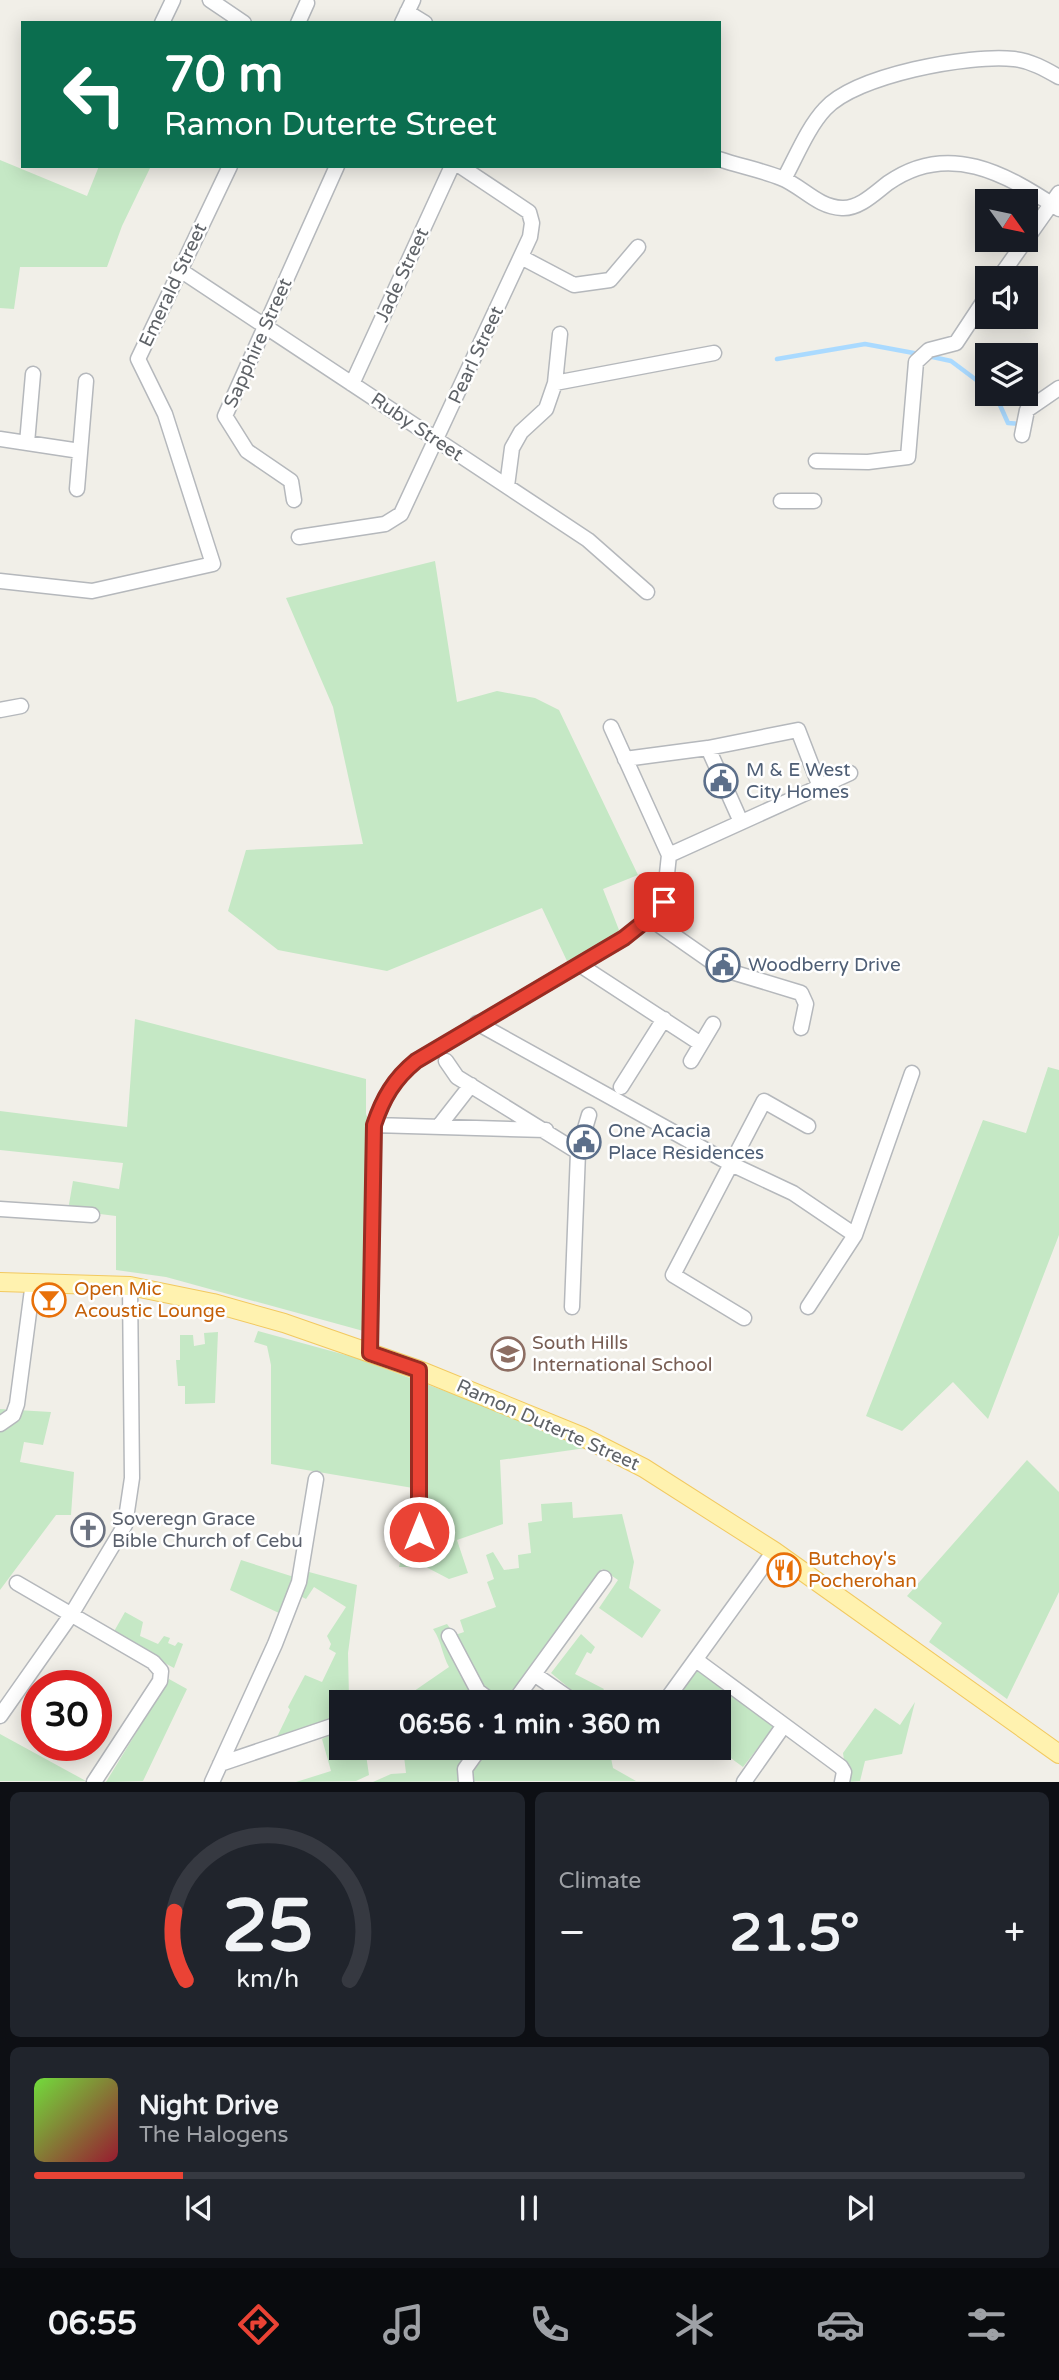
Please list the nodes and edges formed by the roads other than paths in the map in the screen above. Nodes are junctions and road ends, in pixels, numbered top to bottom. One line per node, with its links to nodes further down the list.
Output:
1 (173, 0): 5 (street)
2 (210, 0): 6 (street)
3 (307, 3): 7 (street)
4 (407, 11): 8 (street)
5 (163, 21)
6 (241, 21)
7 (299, 21)
8 (422, 21)
9 (1059, 77): 15 (street)
10 (721, 160): 15 (street)
11 (229, 168): 20 (street, Emerald Street)
12 (337, 168): 22 (street, Sapphire Street)
13 (451, 168): 28 (street, Jade Street)
14 (463, 168): 18 (street, Pearl Street)
15 (784, 179): 16 (street)
16 (1056, 202): 19 (street)
17 (639, 247): 18 (street)
18 (521, 257): 32 (street, Pearl Street)
19 (1008, 266)
20 (180, 270): 22 (street, Ruby Street); 42 (street, Emerald Street)
21 (975, 312): 35 (street)
22 (265, 327): 28 (street, Ruby Street); 38 (street, Sapphire Street)
23 (561, 334): 27 (street)
24 (714, 353): 27 (street)
25 (33, 374): 33 (street)
26 (86, 381): 34 (street)
27 (555, 383): 36 (street)
28 (352, 384): 32 (street, Ruby Street)
29 (1059, 388): 30 (street)
30 (1022, 431)
31 (0, 439): 33 (street)
32 (437, 440): 36 (street, Ruby Street); 41 (street, Pearl Street)
33 (27, 443): 34 (street)
34 (80, 451): 37 (street)
35 (817, 461)
36 (507, 486): 43 (street, Ruby Street)
37 (77, 489)
38 (294, 500)
39 (781, 501): 40 (street)
40 (814, 501)
41 (299, 537)
42 (0, 581)
43 (647, 592)
44 (21, 706): 45 (street)
45 (0, 710)
46 (611, 727): 48 (street)
47 (708, 748): 48 (street); 50 (street); 51 (street)
48 (625, 759): 52 (street)
49 (850, 773): 50 (street)
50 (820, 787): 51 (street)
51 (741, 822): 52 (street)
52 (669, 855): 53 (street)
53 (649, 918): 54 (street); 58 (street)
54 (580, 965): 55 (street); 56 (street)
55 (664, 1019): 59 (street); 64 (street)
56 (477, 1023): 66 (street); 71 (street)
57 (713, 1024): 59 (street)
58 (801, 1028)
59 (701, 1044): 61 (street)
60 (446, 1061): 63 (street)
61 (691, 1061)
62 (912, 1073): 74 (street)
63 (471, 1085): 67 (street); 69 (street)
64 (621, 1087)
65 (589, 1115): 70 (street)
66 (374, 1125): 67 (street); 81 (street)
67 (439, 1126): 69 (street)
68 (808, 1126): 71 (street)
69 (546, 1130): 70 (street)
70 (578, 1152): 78 (street)
71 (731, 1164): 74 (street); 80 (street)
72 (0, 1209): 73 (street)
73 (92, 1216)
74 (855, 1234): 79 (street)
75 (0, 1282): 76 (main road, Ramon Duterte Street)
76 (33, 1282): 77 (main road, Ramon Duterte Street); 83 (street)
77 (130, 1286): 81 (main road, Ramon Duterte Street); 89 (street)
78 (572, 1307)
79 (808, 1307)
80 (744, 1318)
81 (370, 1353): 82 (main road, Ramon Duterte Street)
82 (419, 1370): 85 (main road, Ramon Duterte Street); 86 (street)
83 (0, 1424)
84 (316, 1479): 102 (street)
85 (774, 1551): 91 (street); 100 (main road, Ramon Duterte Street)
86 (419, 1559)
87 (604, 1578): 92 (street)
88 (17, 1583): 89 (street)
89 (71, 1615): 97 (street); 103 (street)
90 (449, 1636): 93 (street)
91 (696, 1660): 96 (street); 98 (street)
92 (534, 1674): 94 (street); 95 (street)
93 (477, 1690)
94 (522, 1690)
95 (557, 1690)
96 (674, 1690)
97 (0, 1716)
98 (784, 1725): 106 (street); 107 (street)
99 (329, 1727): 102 (street)
100 (1059, 1754)
101 (471, 1760): 105 (street)
102 (220, 1764): 104 (street)
103 (94, 1782)
104 (212, 1782)
105 (466, 1782)
106 (744, 1782)
107 (842, 1782)

